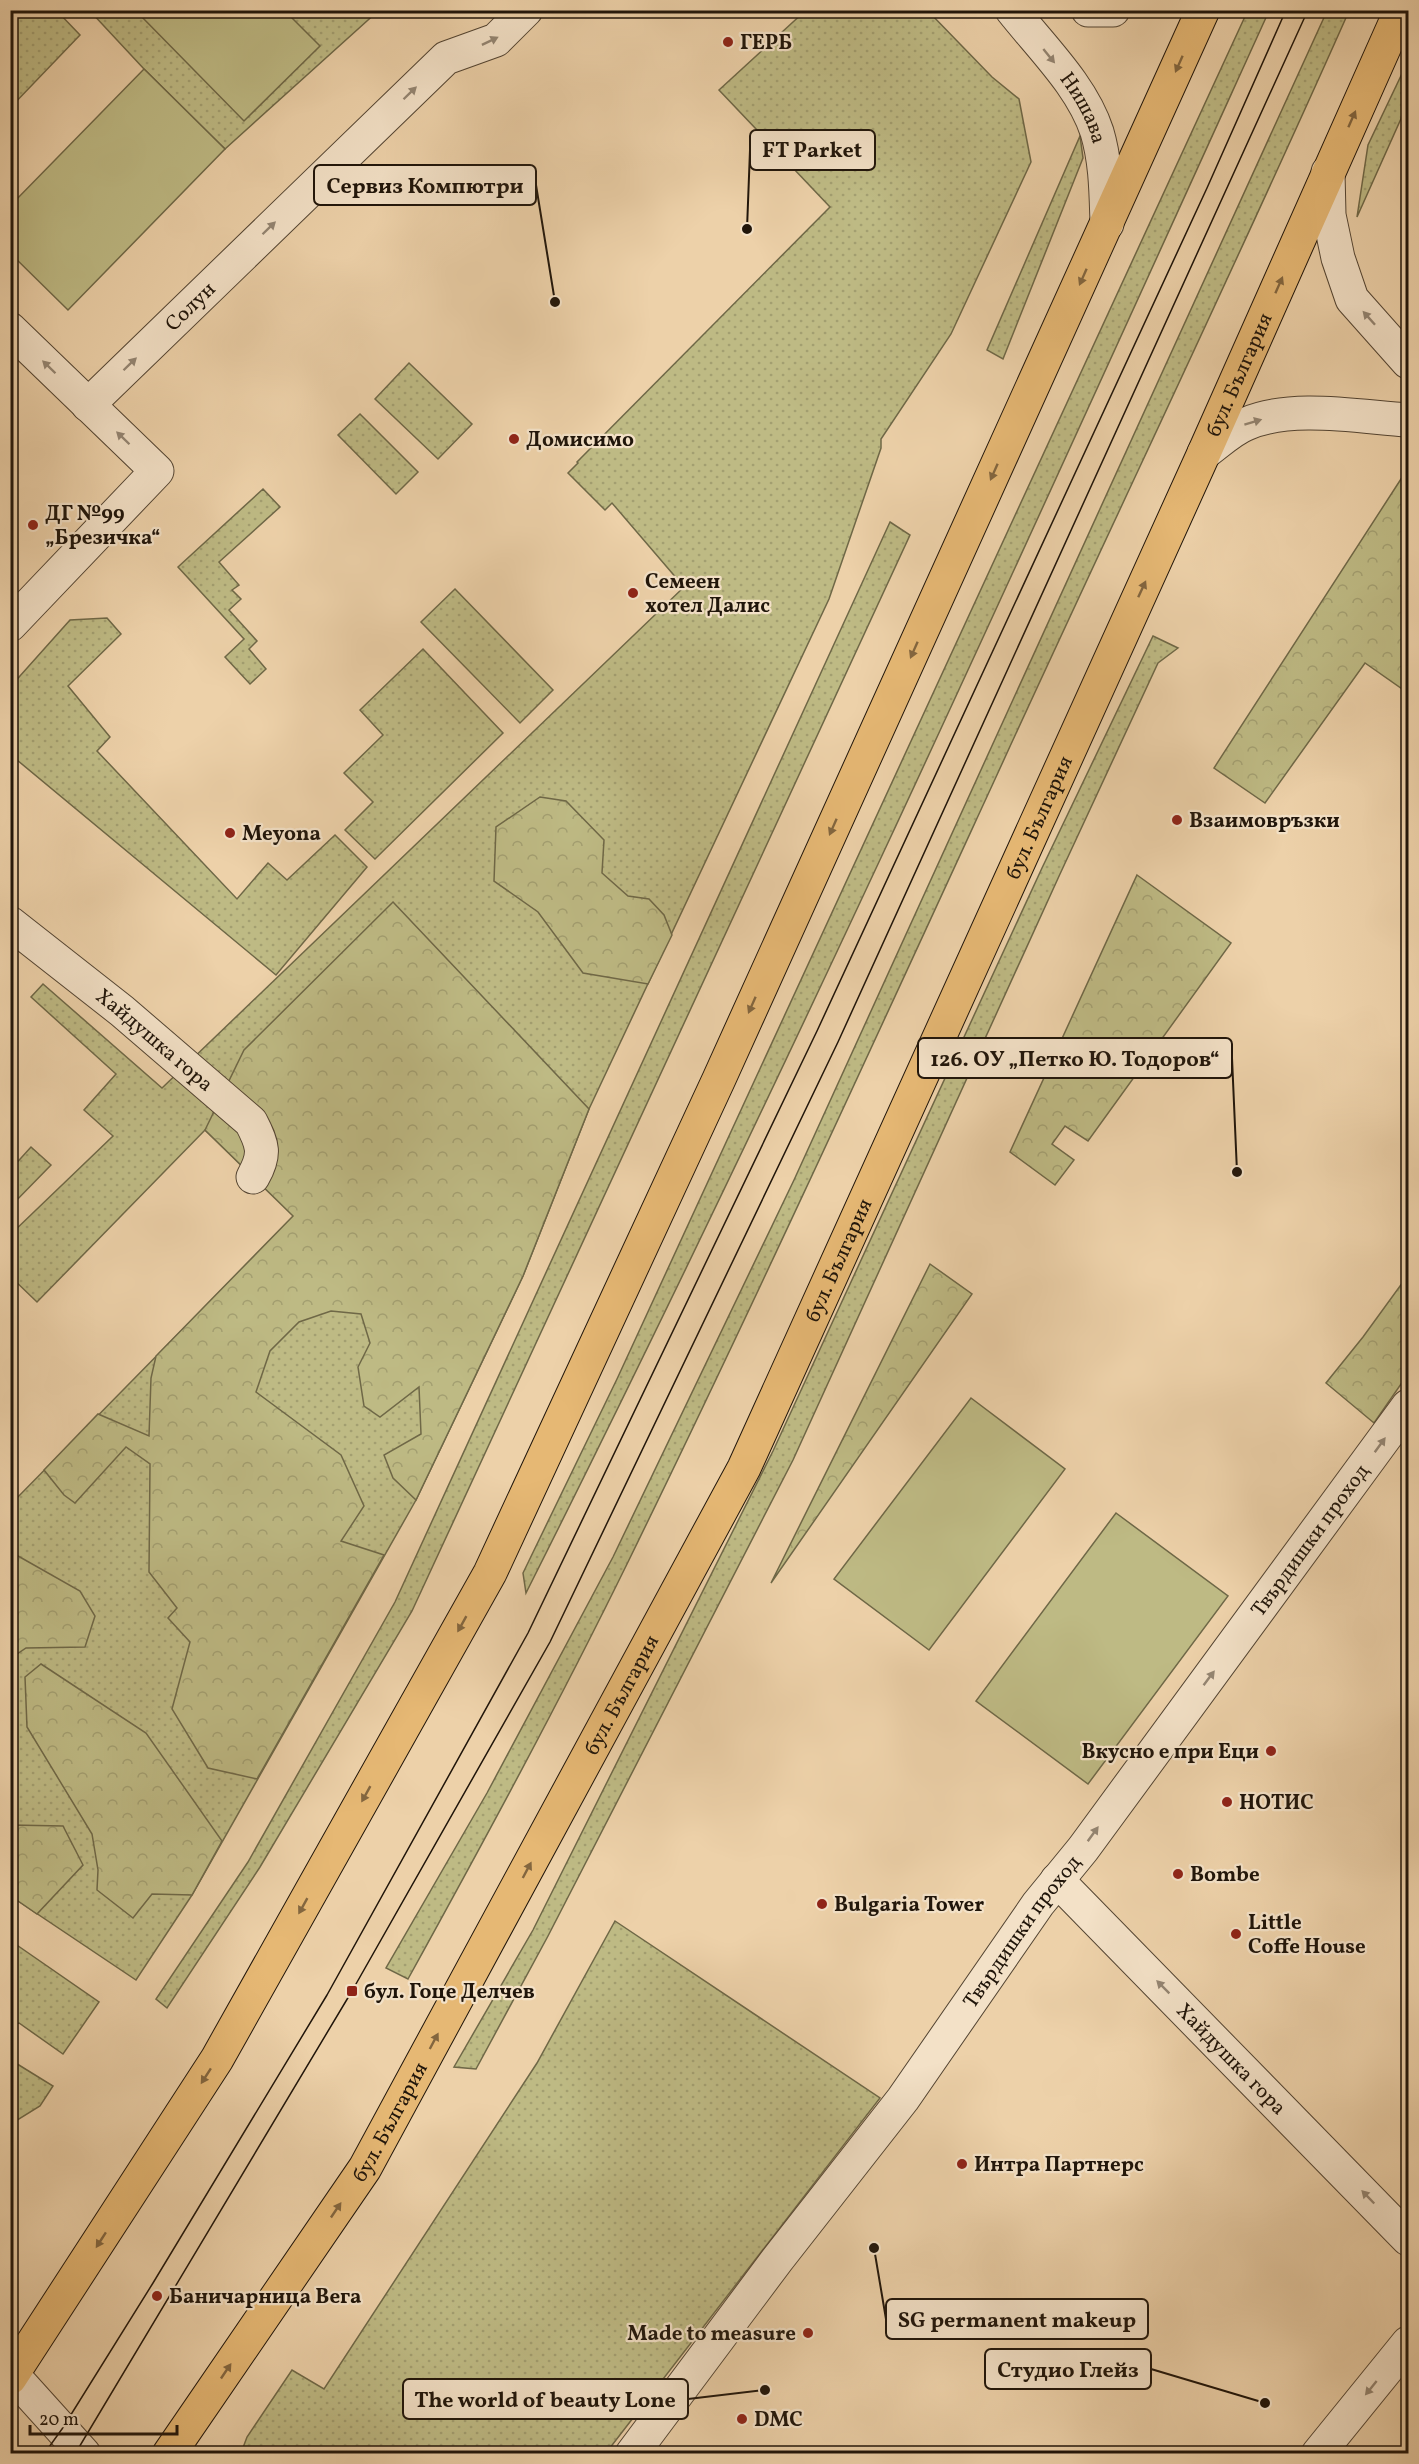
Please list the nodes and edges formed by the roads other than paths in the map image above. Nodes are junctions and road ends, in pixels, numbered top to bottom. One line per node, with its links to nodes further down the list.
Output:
1 (526, 10): 11 (street, Солун, one-way to 1)
2 (1012, 10): 8 (street, Нишава, one-way to 8)
3 (1088, 10): 4 (street)
4 (1113, 10)
5 (1203, 10): 8 (main road, one-way to 8)
6 (1401, 10): 7 (main road, бул. България, one-way to 6)
7 (1328, 172): 10 (street, one-way to 7); 13 (main road, бул. България, one-way to 7)
8 (1107, 224): 21 (main road, one-way to 21)
9 (10, 329): 11 (street, one-way to 9)
10 (1408, 362)
11 (88, 405): 14 (street, one-way to 11)
12 (1408, 420): 13 (street, one-way to 12)
13 (1204, 453): 23 (main road, бул. България, one-way to 13)
14 (10, 625)
15 (10, 923): 16 (street, Хайдушка гора)
16 (253, 1177)
17 (1408, 1406): 18 (street, Твърдишки проход, one-way to 17)
18 (1057, 1880): 19 (street, Хайдушка гора, one-way to 18); 24 (street, Твърдишки проход)
19 (1408, 2240)
20 (1408, 2343): 25 (street, one-way to 25)
21 (11, 2375): 22 (street)
22 (84, 2454)
23 (169, 2454)
24 (632, 2454)
25 (1318, 2454)

